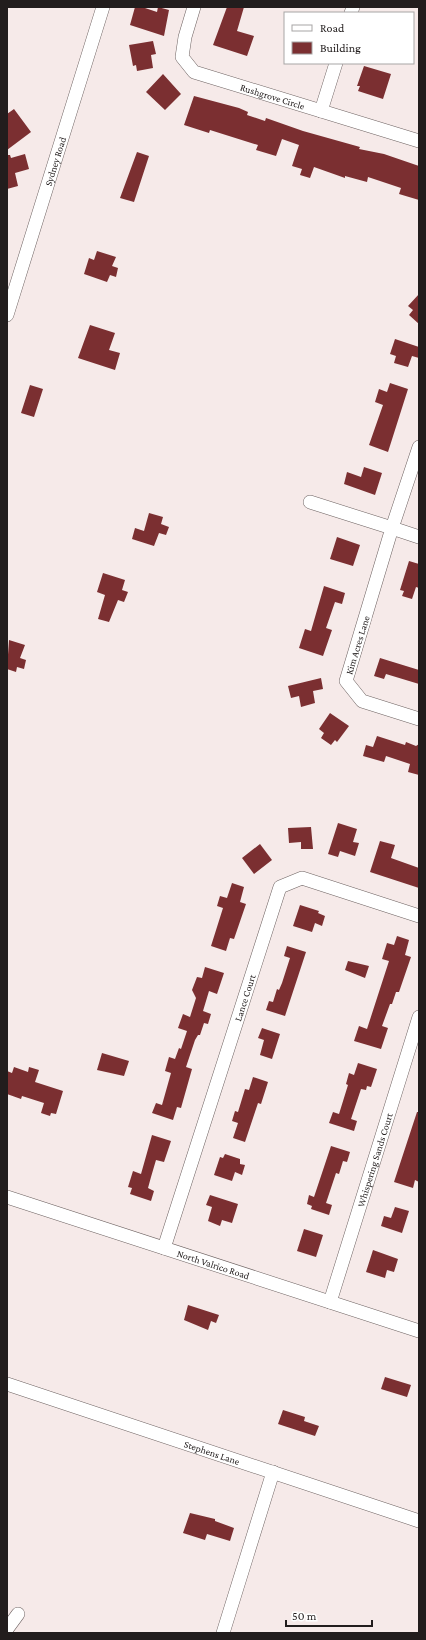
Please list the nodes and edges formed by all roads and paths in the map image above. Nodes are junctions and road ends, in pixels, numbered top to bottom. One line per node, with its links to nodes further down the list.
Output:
1 (103, 7): 6 (street, Sydney Road)
2 (194, 7): 4 (street, Rushgrove Circle)
3 (336, 64): 4 (street)
4 (321, 111): 5 (street, Rushgrove Circle)
5 (419, 141)
6 (7, 316)
7 (419, 447): 9 (street, Kim Acres Lane)
8 (310, 502): 9 (street)
9 (392, 528): 10 (street); 11 (street, Kim Acres Lane)
10 (419, 537)
11 (419, 719)
12 (419, 916): 15 (street, Lance Court)
13 (419, 1017): 16 (street, Whispering Sands Court)
14 (7, 1197): 15 (street, North Valrico Road)
15 (164, 1248): 16 (street, North Valrico Road)
16 (330, 1302): 17 (street, North Valrico Road)
17 (419, 1331)
18 (7, 1384): 19 (street, Stephens Lane)
19 (273, 1472): 20 (street, Stephens Lane); 23 (street)
20 (418, 1521)
21 (18, 1614): 22 (street)
22 (7, 1628)
23 (223, 1633)

